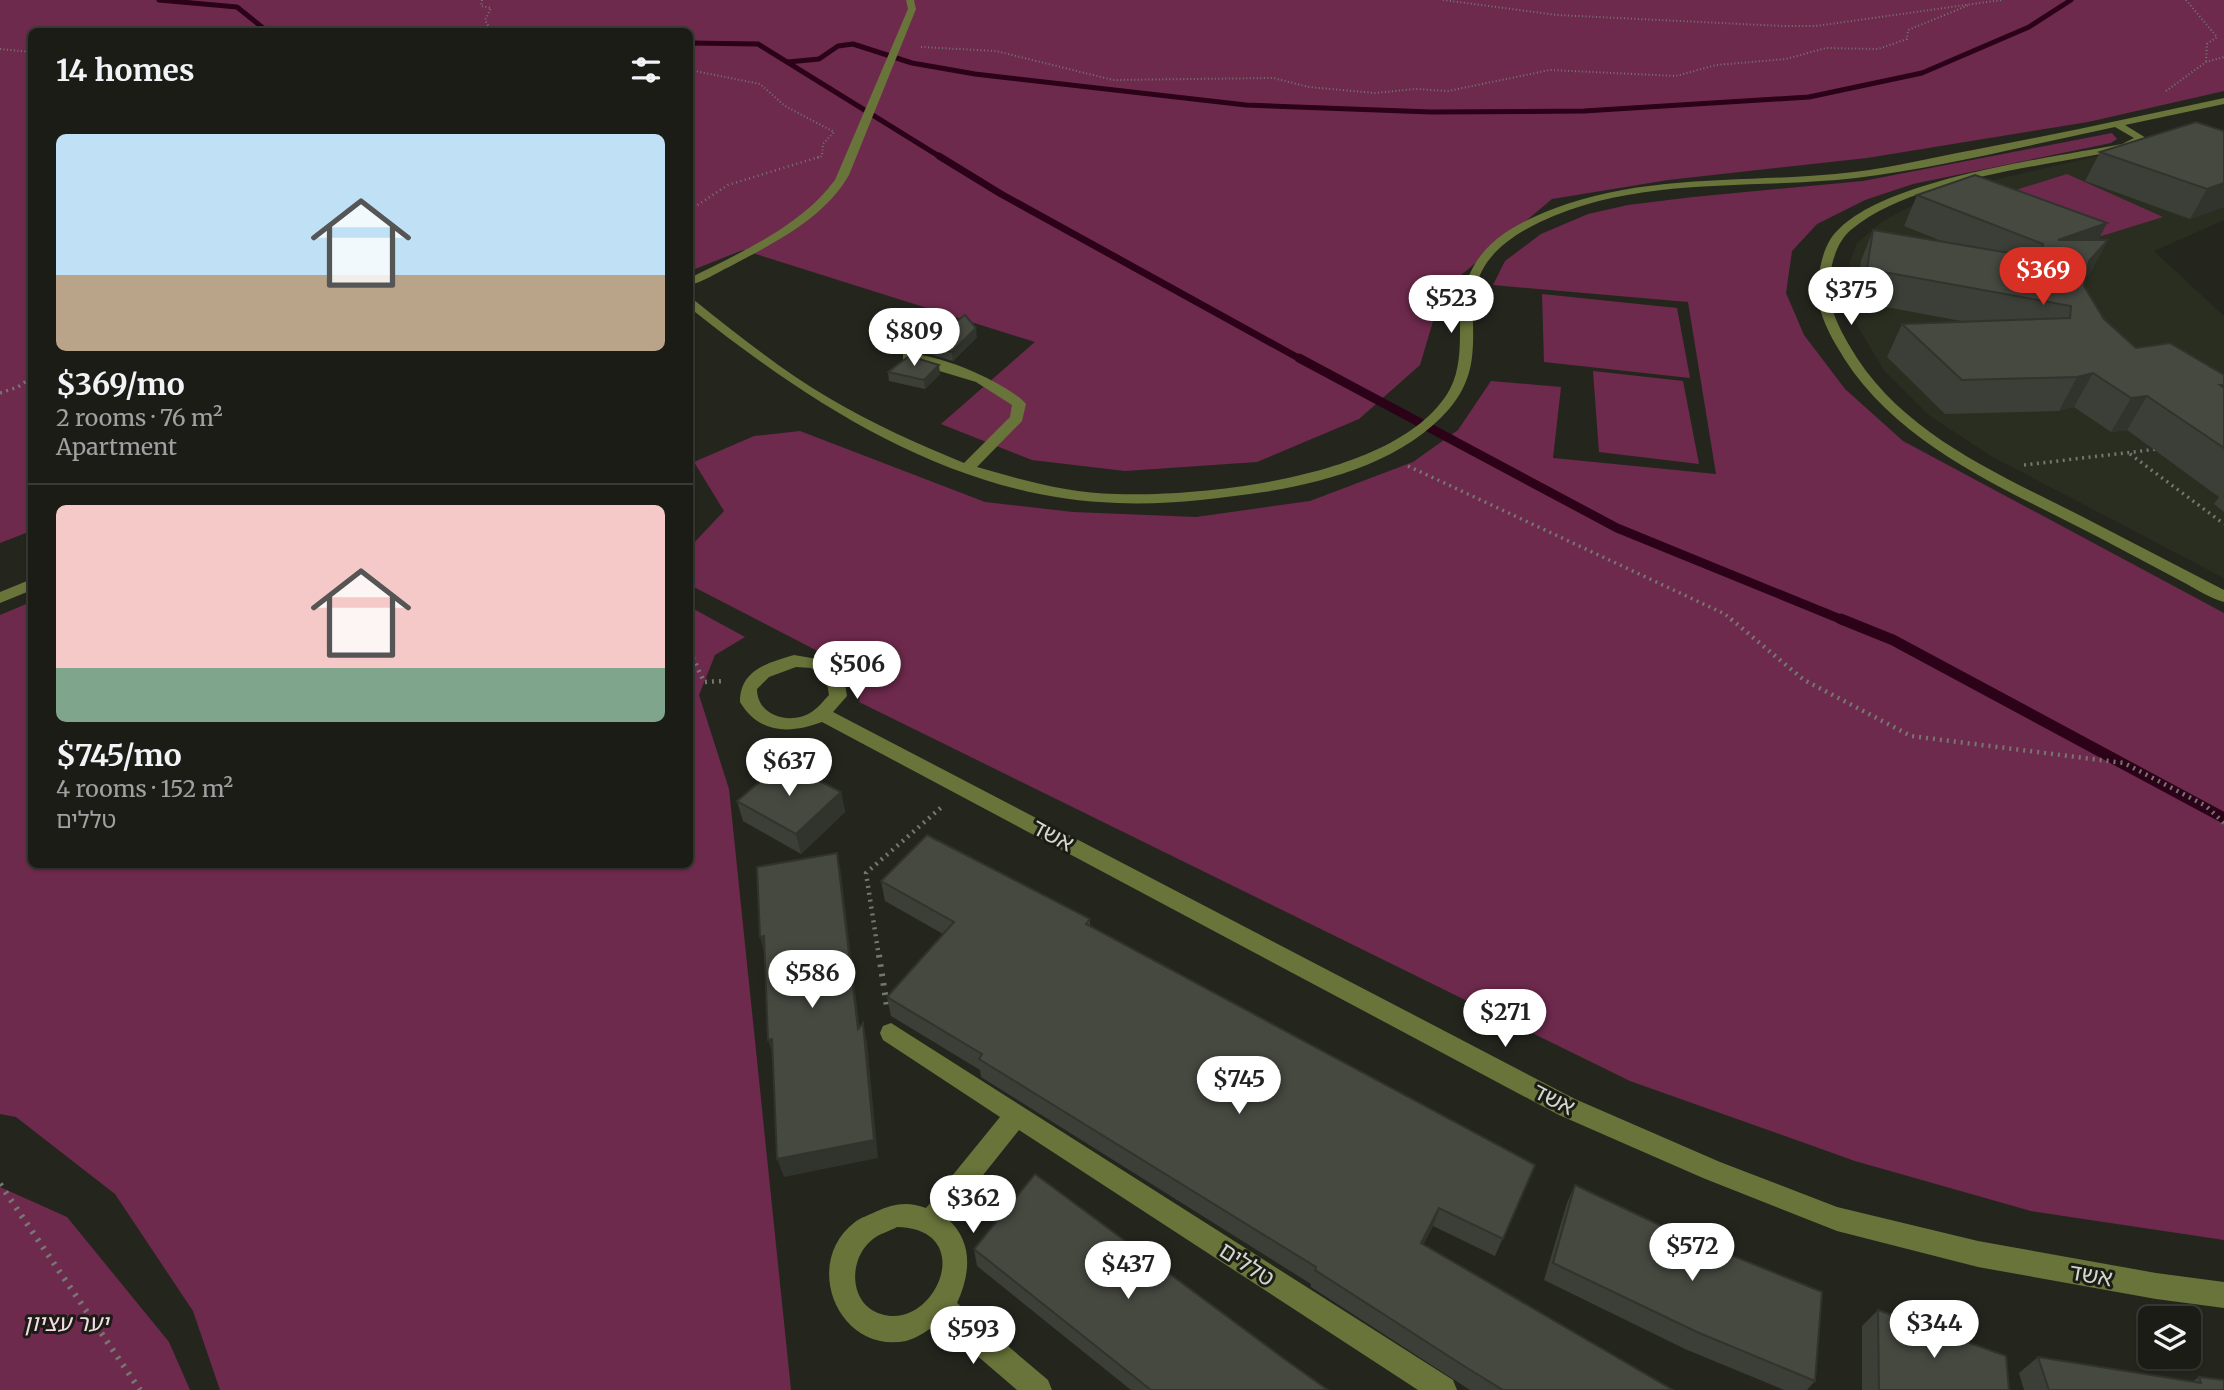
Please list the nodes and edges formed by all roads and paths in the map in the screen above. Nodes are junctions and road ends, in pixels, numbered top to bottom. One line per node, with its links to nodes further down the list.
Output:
1 (482, 0): 7 (path)
2 (910, 0): 8 (street)
3 (1443, 0): 6 (path)
4 (2001, 0): 6 (path)
5 (2186, 0): 12 (path)
6 (1969, 5): 8 (path)
7 (490, 28)
8 (896, 48): 18 (street)
9 (0, 49): 10 (path)
10 (28, 52)
11 (2224, 57): 12 (path)
12 (2206, 62): 15 (path)
13 (693, 71): 17 (path)
14 (2224, 101): 15 (street)
15 (2177, 111): 16 (street)
16 (2117, 124): 24 (street); 27 (street)
17 (693, 208)
18 (693, 280)
19 (693, 305): 26 (street)
20 (907, 357): 26 (street)
21 (28, 380): 22 (path)
22 (0, 393)
23 (2170, 447): 25 (path)
24 (1380, 452): 26 (street); 36 (path)
25 (2130, 454): 27 (path); 28 (path)
26 (966, 470)
27 (1981, 470): 30 (street)
28 (2224, 524)
29 (28, 586): 31 (street)
30 (2224, 597)
31 (0, 598)
32 (693, 658): 33 (path)
33 (754, 680): 34 (street); 34 (street)
34 (822, 714): 35 (street, אשד)
35 (963, 788): 37 (path); 41 (street, אשד)
36 (2224, 823)
37 (891, 1033): 38 (street, טללים)
38 (1016, 1115): 40 (street); 45 (street, טללים)
39 (0, 1184): 43 (path)
40 (931, 1220): 42 (street); 42 (street)
41 (2224, 1295)
42 (940, 1306): 44 (street)
43 (140, 1390)
44 (1038, 1390)
45 (1443, 1390)

